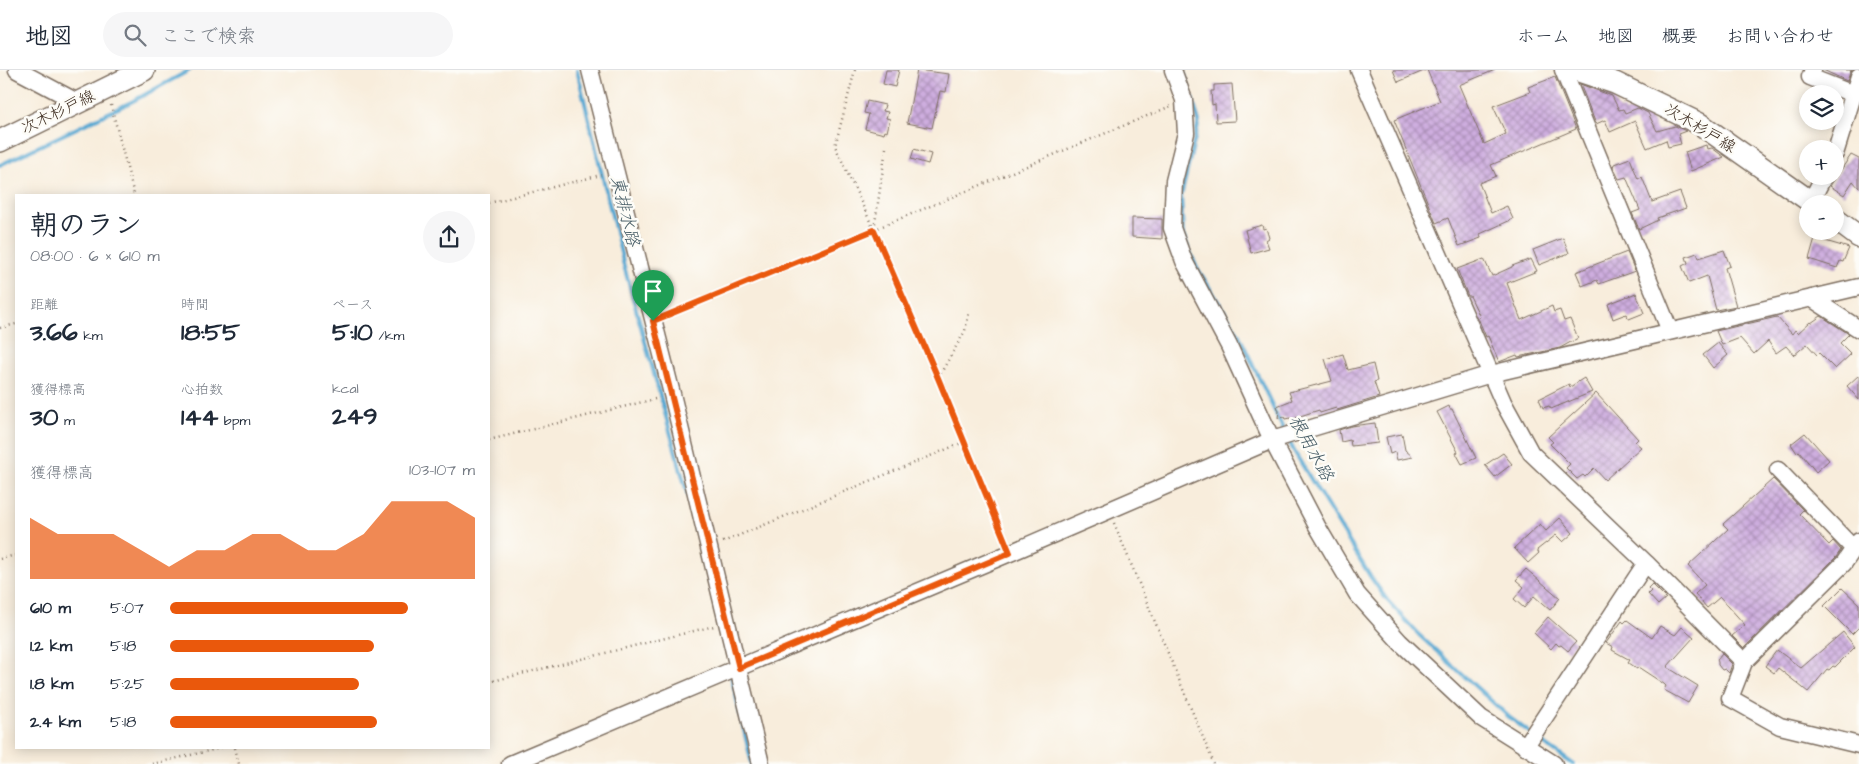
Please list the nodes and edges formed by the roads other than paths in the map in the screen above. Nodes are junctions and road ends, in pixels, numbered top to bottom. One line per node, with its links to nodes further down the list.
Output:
1 (17, 70): 11 (street)
2 (144, 70): 11 (main road, 次木杉戸線)
3 (590, 70): 27 (street)
4 (1173, 70): 22 (street)
5 (1359, 70): 21 (street)
6 (1563, 70): 20 (street)
7 (1576, 70): 14 (main road, 次木杉戸線)
8 (1813, 70): 10 (street)
9 (1859, 76): 10 (street)
10 (1854, 94): 12 (street)
11 (77, 102): 13 (main road, 次木杉戸線)
12 (1839, 140)
13 (0, 141)
14 (1802, 195)
15 (1844, 226): 16 (main road)
16 (1859, 237)
17 (1859, 287): 18 (street)
18 (1811, 298): 19 (street); 20 (street)
19 (1859, 329)
20 (1670, 331): 21 (street)
21 (1491, 374): 22 (street); 25 (street)
22 (1272, 440): 27 (street); 29 (street)
23 (1778, 470): 24 (street)
24 (1856, 545): 26 (street)
25 (1646, 563): 26 (street); 29 (street)
26 (1744, 662): 28 (street)
27 (739, 668): 30 (street); 31 (street)
28 (1859, 745)
29 (1525, 746): 32 (street)
30 (510, 764)
31 (761, 764)
32 (1554, 764)

